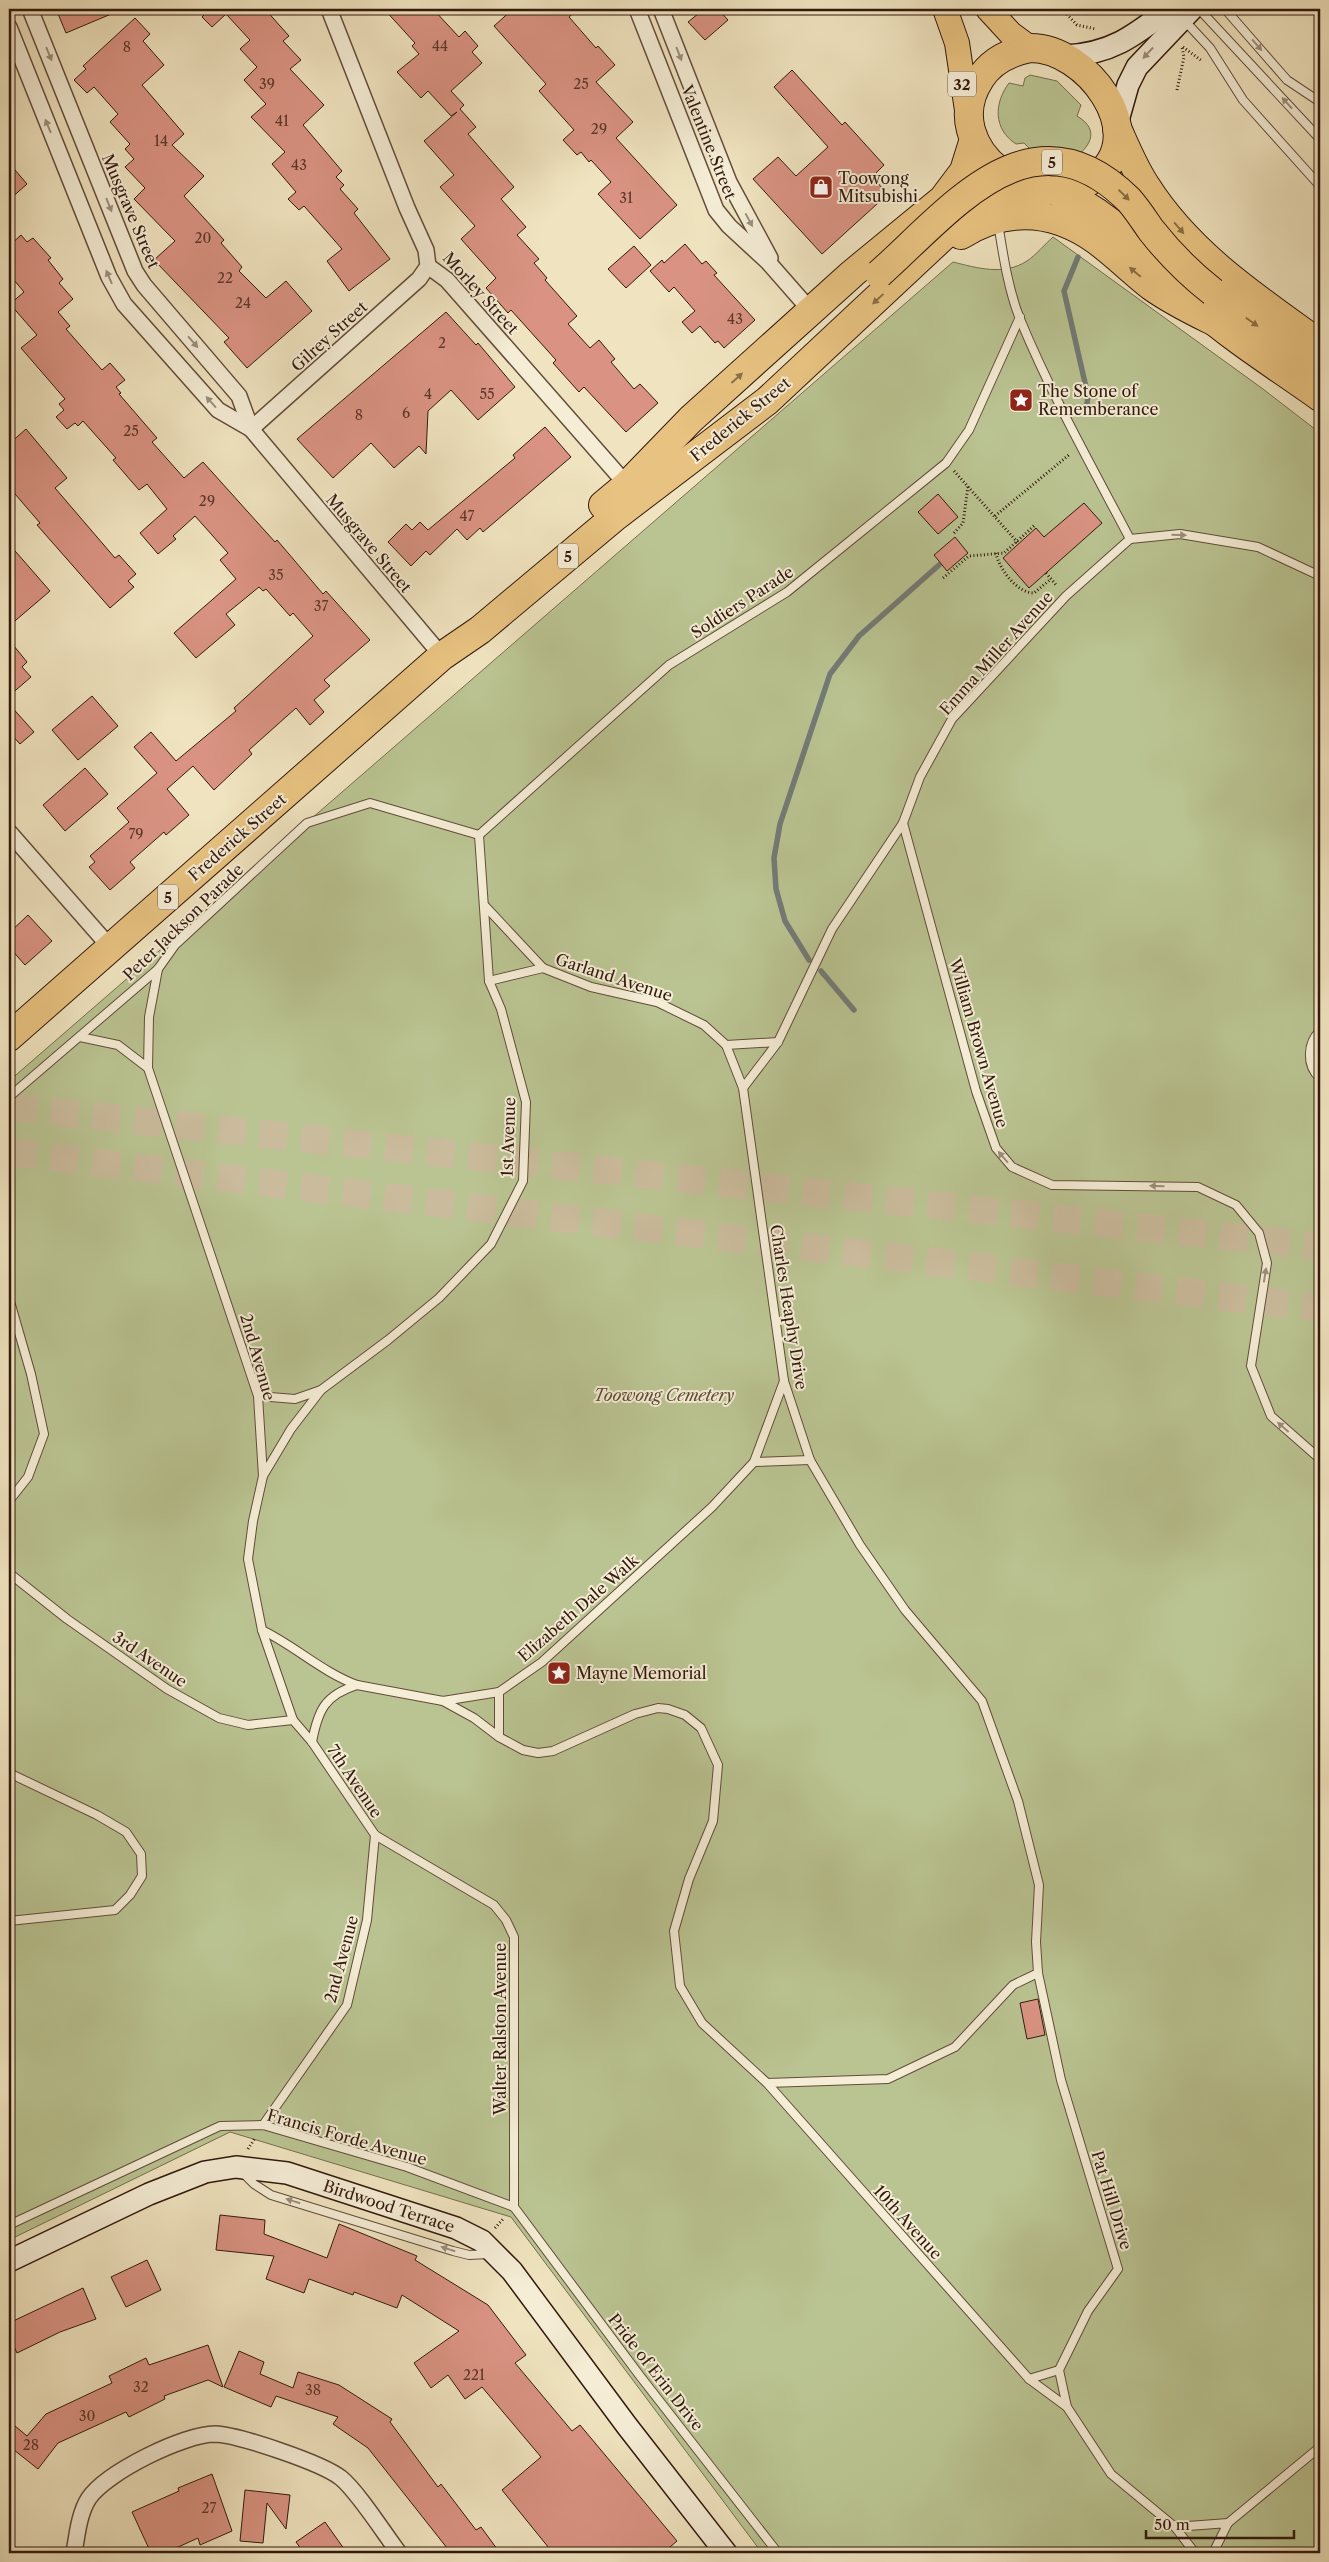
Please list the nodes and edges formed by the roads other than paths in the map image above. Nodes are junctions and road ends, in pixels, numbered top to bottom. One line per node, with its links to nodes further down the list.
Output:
1 (30, 9): 28 (street, Musgrave Street, one-way to 28)
2 (330, 9): 19 (street, Morley Street)
3 (637, 9): 21 (street, Valentine Street)
4 (661, 9): 21 (street, Valentine Street, one-way to 21)
5 (945, 9): 14 (main road, 32)
6 (988, 9): 10 (main road)
7 (1225, 9): 12 (lane, one-way to 12)
8 (1184, 11): 11 (main road); 13 (main road, one-way to 13); 15 (lane, one-way to 8); 16 (lane)
9 (9, 27): 28 (street, Musgrave Street, one-way to 9)
10 (1030, 48): 11 (highway); 14 (highway)
11 (1065, 56): 13 (highway)
12 (1320, 102)
13 (1117, 126): 17 (highway); 25 (highway, one-way to 25)
14 (972, 132): 17 (highway); 22 (highway, Frederick Street)
15 (1320, 139)
16 (1320, 186)
17 (1046, 190): 20 (highway, Frederick Street); 24 (highway)
18 (997, 218): 20 (highway, 5); 23 (lane); 24 (highway, 5, one-way to 18)
19 (428, 266): 28 (street, Gilrey Street); 29 (street, Morley Street)
20 (914, 266): 32 (highway, Frederick Street / 5, one-way to 32)
21 (776, 270): 22 (street, Valentine Street)
22 (812, 311): 29 (highway, Frederick Street, one-way to 22)
23 (1020, 317): 30 (lane); 35 (lane, Soldiers Parade)
24 (1221, 325): 27 (highway, 5)
25 (1320, 344)
26 (1320, 370): 29 (highway, 5, one-way to 26, bridge)
27 (1320, 397)
28 (251, 429): 32 (street, Musgrave Street)
29 (627, 485): 32 (highway, Frederick Street / 5)
30 (1130, 539): 31 (lane, one-way to 31); 33 (lane, Emma Miller Avenue)
31 (1320, 576)
32 (442, 656): 37 (highway, Frederick Street / 5)
33 (904, 822): 44 (lane, Emma Miller Avenue); 54 (lane, William Brown Avenue, one-way to 33)
34 (9, 832): 37 (street)
35 (478, 835): 36 (lane, 1st Avenue); 39 (lane, Peter Jackson Parade)
36 (485, 906): 38 (lane); 40 (lane, 1st Avenue)
37 (110, 947): 42 (highway, Frederick Street / 5)
38 (543, 968): 40 (lane); 45 (lane, Garland Avenue)
39 (158, 970): 43 (lane, Peter Jackson Parade); 46 (lane)
40 (489, 981): 52 (lane, 1st Avenue)
41 (1320, 1031): 47 (lane)
42 (9, 1037)
43 (80, 1037): 46 (lane); 49 (lane, Peter Jackson Parade)
44 (778, 1042): 45 (lane); 48 (lane, Emma Miller Avenue)
45 (726, 1045): 48 (lane, Charles Heaphy Drive)
46 (148, 1068): 53 (lane, 2nd Avenue)
47 (1320, 1078)
48 (743, 1088): 51 (lane, Charles Heaphy Drive)
49 (9, 1097)
50 (9, 1298): 58 (lane)
51 (784, 1381): 55 (lane, Charles Heaphy Drive); 56 (lane)
52 (320, 1390): 53 (lane); 57 (lane)
53 (258, 1396): 57 (lane, 2nd Avenue)
54 (1320, 1459)
55 (810, 1460): 56 (lane); 70 (lane, Charles Heaphy Drive)
56 (754, 1462): 62 (lane, Elizabeth Dale Walk)
57 (263, 1476): 60 (lane, 2nd Avenue)
58 (9, 1500)
59 (9, 1573): 64 (lane, 3rd Avenue)
60 (262, 1630): 61 (lane, Elizabeth Dale Walk); 64 (lane, 2nd Avenue)
61 (357, 1685): 63 (lane, Elizabeth Dale Walk); 66 (lane)
62 (499, 1692): 63 (lane, Elizabeth Dale Walk); 65 (lane)
63 (444, 1701): 65 (lane, 10th Avenue)
64 (293, 1720): 66 (lane, 2nd Avenue)
65 (499, 1737): 71 (lane, 10th Avenue)
66 (312, 1742): 68 (lane, 7th Avenue)
67 (9, 1772): 69 (lane)
68 (375, 1835): 72 (lane, 2nd Avenue); 73 (lane, Walter Ralston Avenue)
69 (9, 1921)
70 (1038, 1973): 71 (lane); 76 (lane, Pat Hill Drive)
71 (767, 2083): 77 (lane, 10th Avenue)
72 (263, 2125): 73 (lane, Francis Forde Avenue); 74 (lane, Francis Forde Avenue)
73 (514, 2207): 85 (lane, Pride of Erin Drive)
74 (9, 2224)
75 (9, 2261): 84 (main road, Birdwood Terrace)
76 (1059, 2370): 77 (lane); 78 (lane)
77 (1030, 2379): 78 (lane, 10th Avenue)
78 (1067, 2407): 81 (lane)
79 (1320, 2447): 80 (lane)
80 (1228, 2523): 81 (lane); 87 (lane)
81 (1175, 2527): 86 (lane)
82 (74, 2553): 83 (street)
83 (399, 2553)
84 (726, 2553)
85 (778, 2553)
86 (1195, 2553)
87 (1214, 2553)

